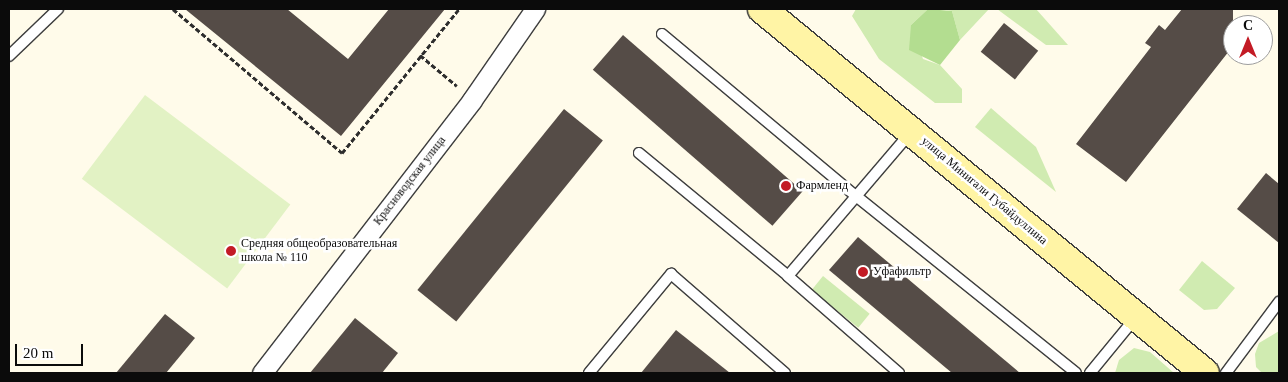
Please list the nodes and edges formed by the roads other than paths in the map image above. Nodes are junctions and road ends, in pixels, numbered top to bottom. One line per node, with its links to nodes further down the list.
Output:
1 (58, 9): 5 (lane)
2 (536, 9): 12 (street, Красноводская улица)
3 (762, 9): 6 (main road, улица Минигали Губайдуллина)
4 (662, 34): 8 (lane)
5 (9, 56)
6 (912, 132): 8 (lane); 11 (main road, улица Минигали Губайдуллина)
7 (639, 154): 9 (lane)
8 (856, 196): 9 (lane); 16 (lane)
9 (788, 276): 15 (lane)
10 (1279, 302): 19 (lane)
11 (1136, 317): 17 (lane); 18 (main road, улица Минигали Губайдуллина)
12 (262, 373)
13 (589, 373): 14 (lane)
14 (785, 373)
15 (898, 373)
16 (1076, 373)
17 (1090, 373)
18 (1205, 373)
19 (1226, 373)

